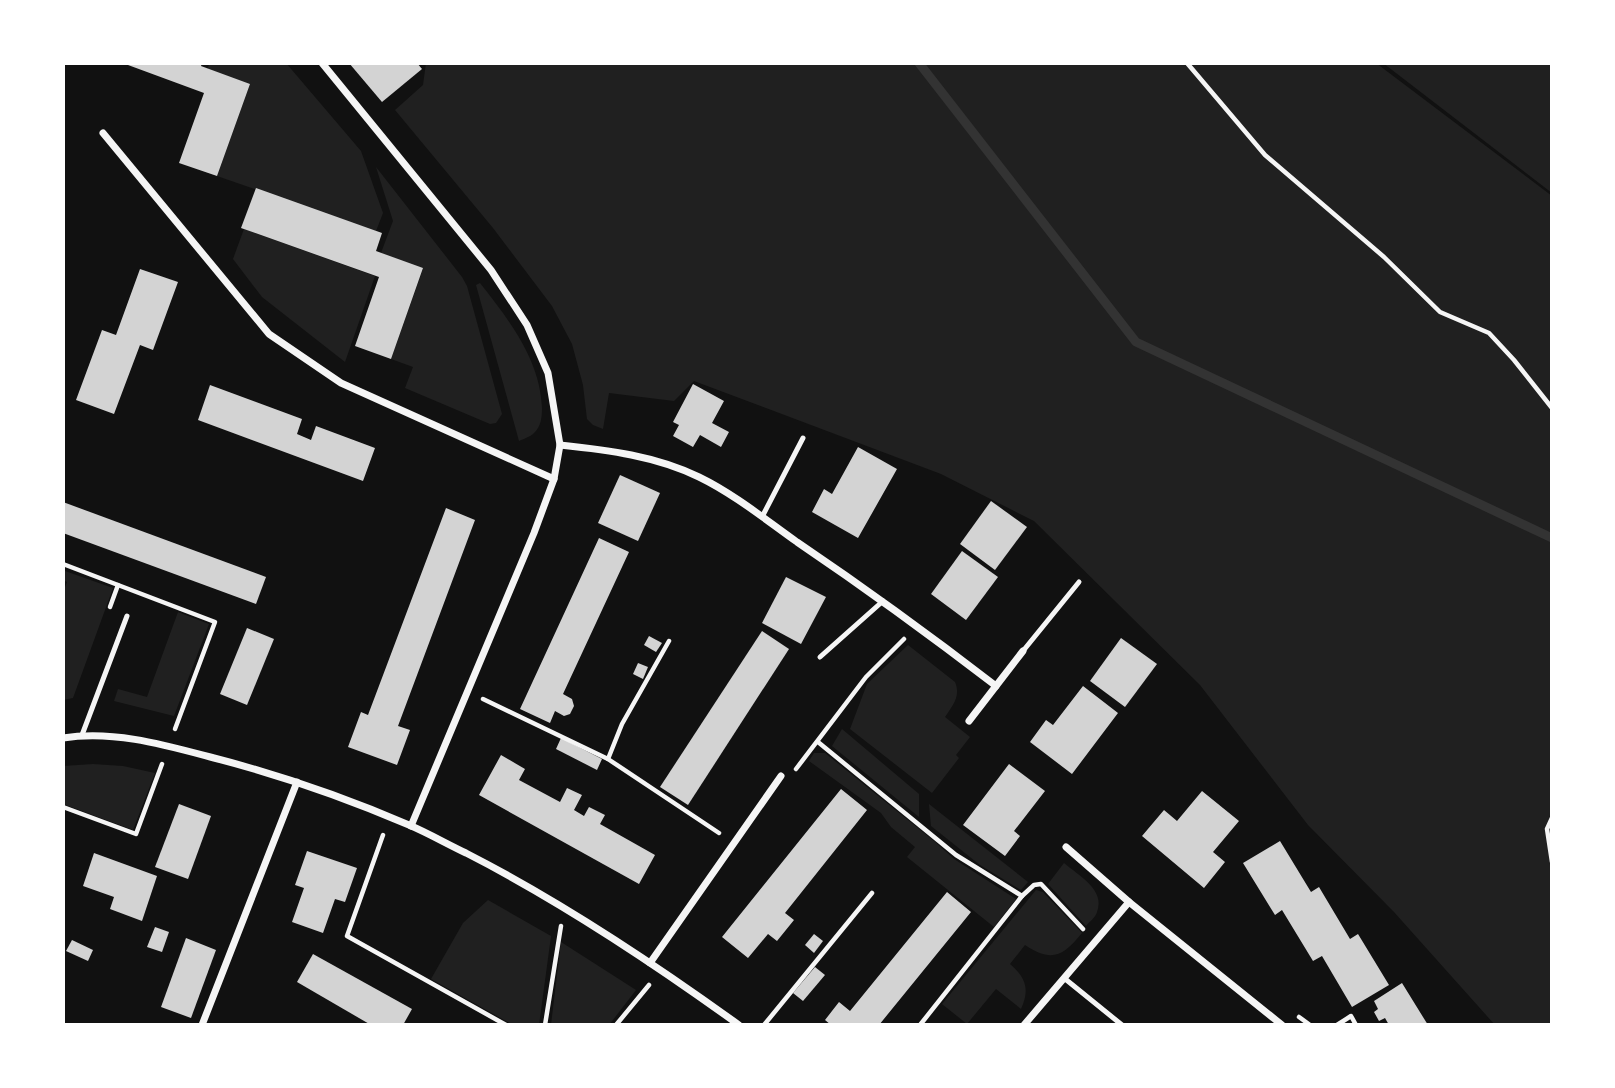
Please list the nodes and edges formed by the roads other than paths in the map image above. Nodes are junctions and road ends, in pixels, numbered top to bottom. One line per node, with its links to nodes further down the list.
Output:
1 (322, 63): 4 (street)
2 (103, 133): 5 (street)
3 (803, 438): 6 (lane)
4 (560, 445): 5 (street); 6 (street)
5 (554, 480): 18 (street)
6 (762, 517): 8 (street)
7 (1079, 582): 10 (lane)
8 (883, 601): 11 (lane); 12 (street)
9 (128, 615): 14 (lane)
10 (1023, 651): 12 (street)
11 (820, 657)
12 (996, 686): 13 (street)
13 (969, 721)
14 (82, 735): 15 (street); 17 (street)
15 (63, 738)
16 (781, 776): 21 (street)
17 (297, 782): 18 (street); 23 (street)
18 (411, 826): 21 (street)
19 (1066, 847): 20 (street)
20 (1129, 902): 22 (street); 27 (street)
21 (650, 963): 24 (street)
22 (1063, 978): 25 (street); 26 (lane)
23 (202, 1025)
24 (739, 1025)
25 (1024, 1025)
26 (1122, 1025)
27 (1282, 1025)

